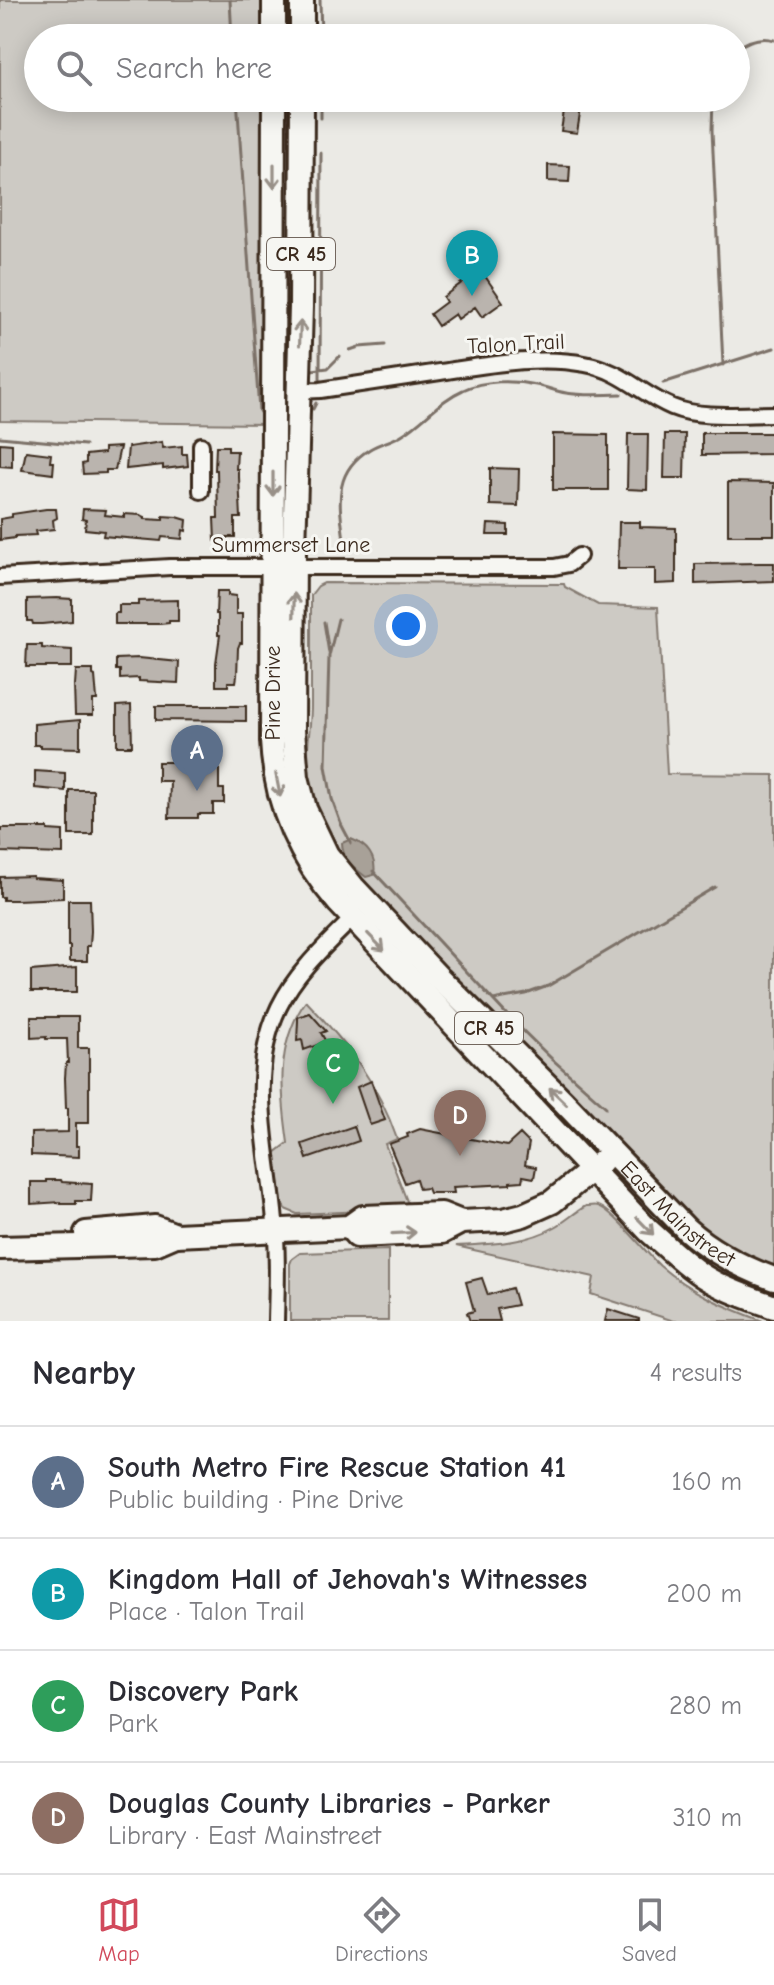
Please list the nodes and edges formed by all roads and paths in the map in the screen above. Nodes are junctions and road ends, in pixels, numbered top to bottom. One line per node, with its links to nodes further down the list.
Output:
1 (274, 0): 3 (main road)
2 (302, 0): 4 (main road)
3 (274, 24)
4 (302, 24)
5 (274, 112): 12 (main road, Pine Drive / CR 45, one-way to 12)
6 (302, 112): 7 (main road, Pine Drive / CR 45, one-way to 6)
7 (298, 391): 8 (street, Talon Trail); 12 (main road, Pine Drive / CR 45)
8 (774, 414)
9 (201, 445): 10 (street)
10 (201, 491)
11 (579, 556): 12 (street, Summerset Lane)
12 (284, 567): 13 (street, Summerset Lane); 14 (main road, Pine Drive / CR 45, one-way to 14); 15 (main road, Pine Drive / CR 45, one-way to 12)
13 (0, 577)
14 (353, 918): 16 (main road, Pine Drive / CR 45, one-way to 16); 17 (street)
15 (612, 1152): 16 (main road, East Mainstreet); 19 (main road, East Mainstreet)
16 (592, 1169): 17 (main road, East Mainstreet); 20 (main road, East Mainstreet, one-way to 20)
17 (275, 1230): 18 (main road, East Mainstreet); 21 (street)
18 (0, 1248)
19 (774, 1279)
20 (774, 1307)
21 (276, 1321)

